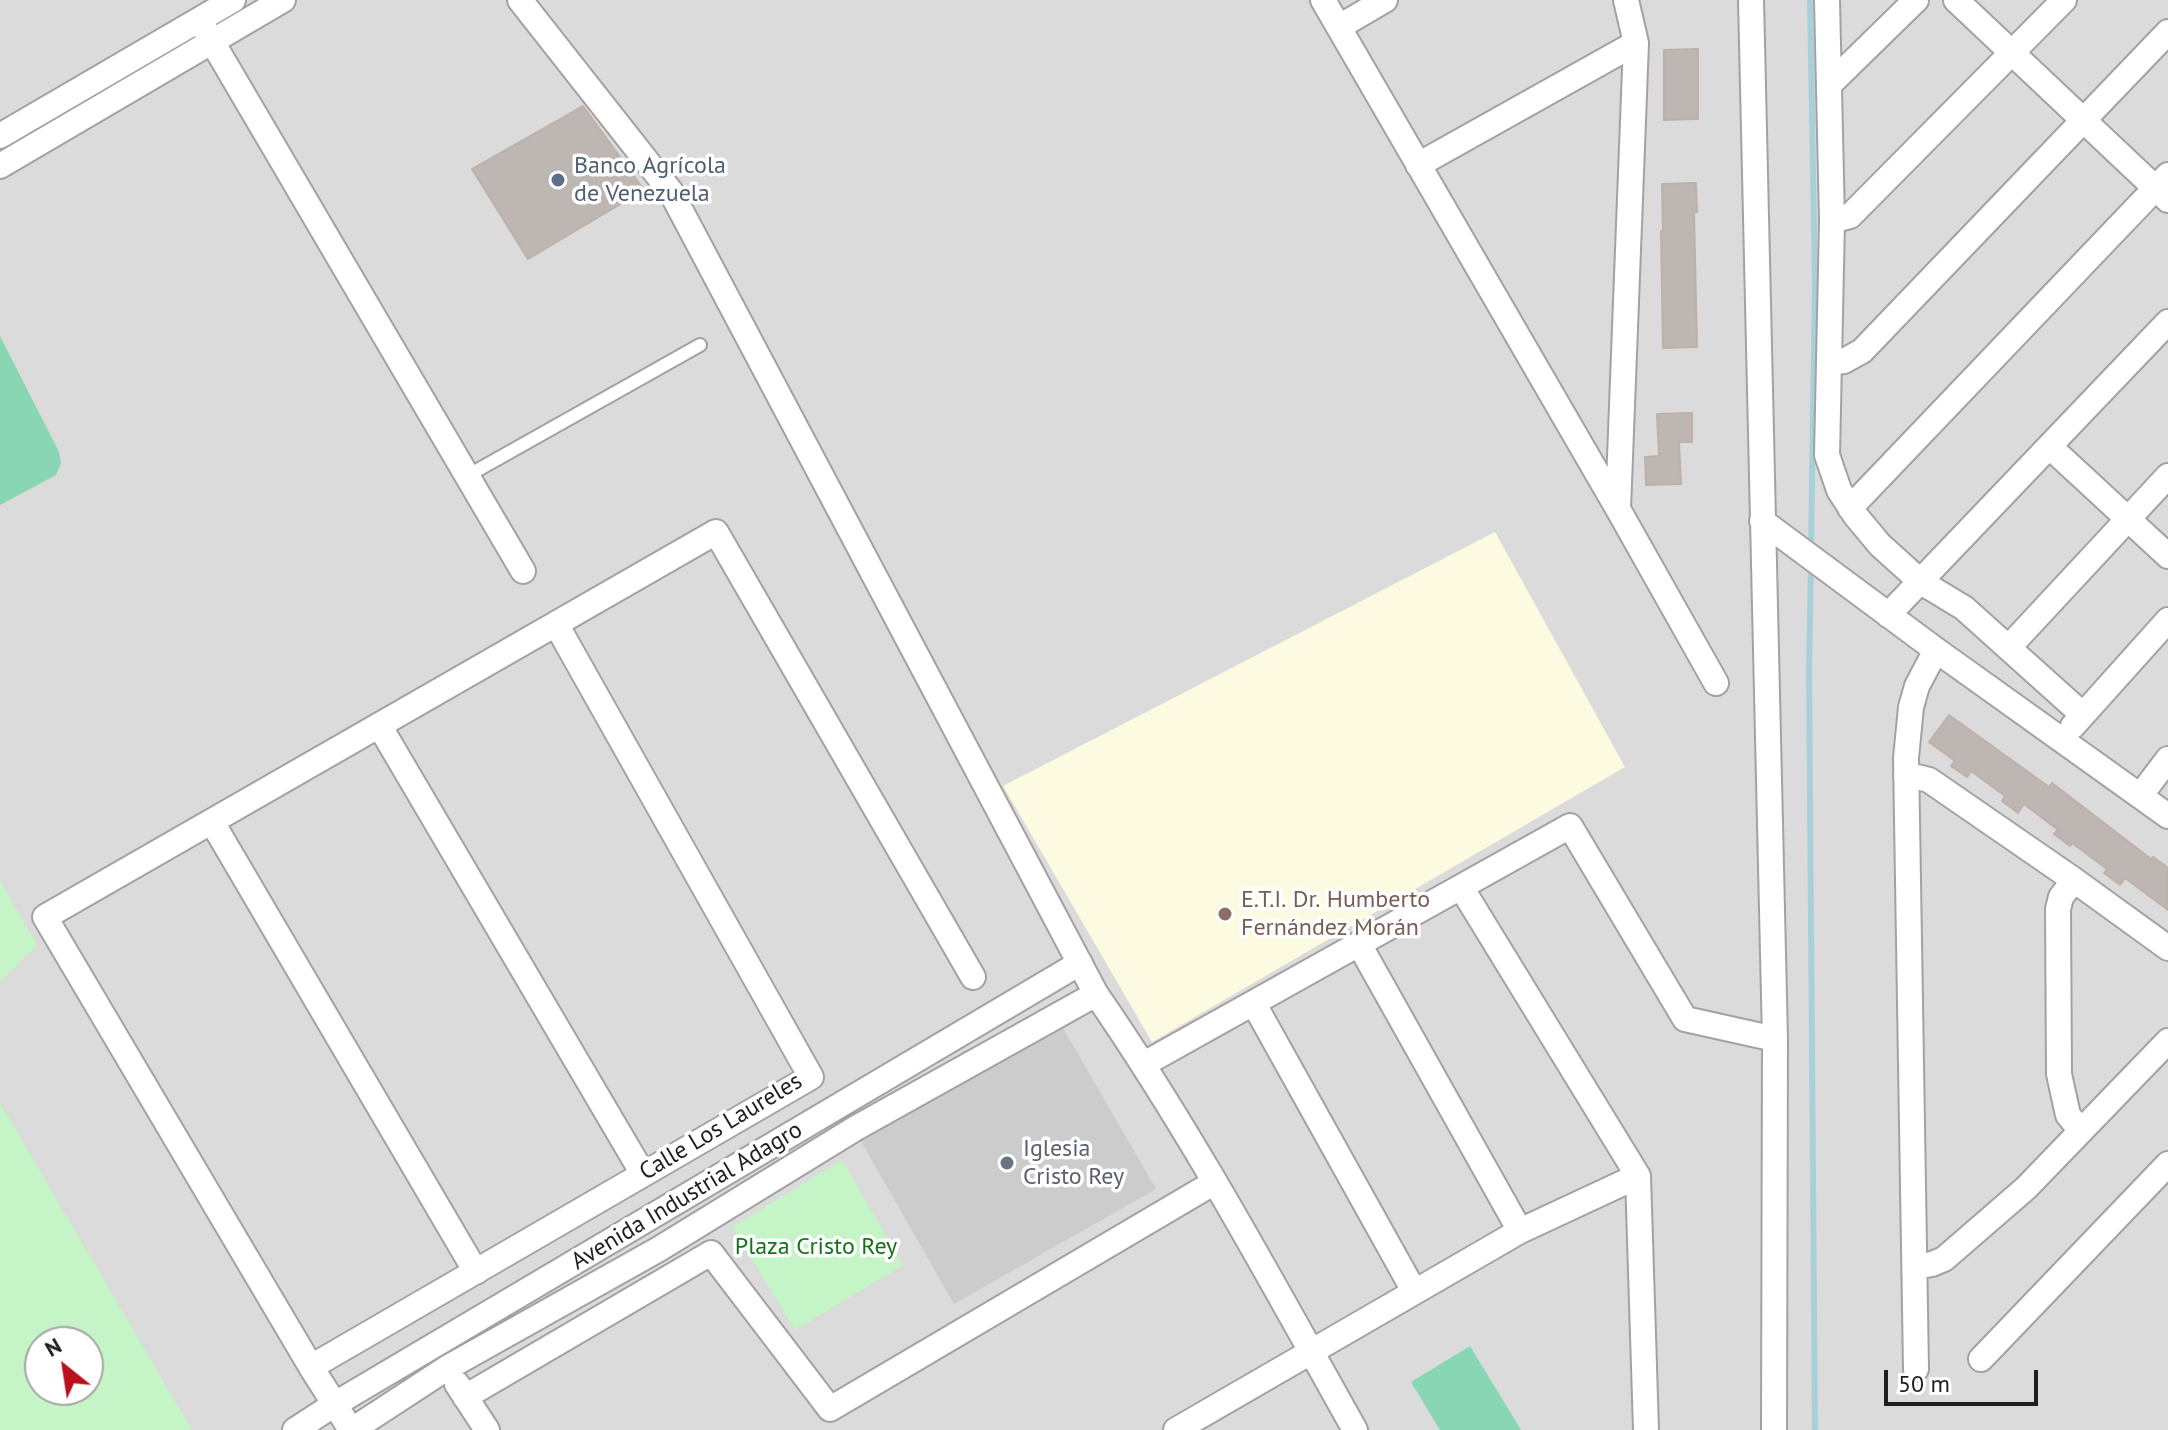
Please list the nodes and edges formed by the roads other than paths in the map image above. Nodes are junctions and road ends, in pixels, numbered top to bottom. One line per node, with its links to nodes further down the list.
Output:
1 (233, 0): 13 (street)
2 (283, 0): 13 (street)
3 (520, 0): 55 (street)
4 (1323, 0): 12 (street)
5 (1385, 0): 12 (street)
6 (1626, 0): 15 (street)
7 (1751, 0): 33 (street)
8 (1827, 0): 17 (street)
9 (1916, 0): 17 (street)
10 (1956, 0): 16 (street)
11 (2064, 0): 16 (street)
12 (1339, 27): 20 (street)
13 (206, 31): 19 (street); 21 (street); 28 (street)
14 (2168, 32): 18 (street)
15 (1636, 43): 20 (street); 31 (street)
16 (2012, 52): 18 (street); 23 (street)
17 (1829, 85): 23 (street)
18 (2084, 120): 22 (street); 26 (street)
19 (0, 136)
20 (1418, 165): 31 (street)
21 (0, 166)
22 (2164, 188): 30 (street)
23 (1832, 221): 26 (street)
24 (2168, 322): 27 (street)
25 (700, 345): 28 (lane)
26 (1829, 363): 30 (street)
27 (2050, 447): 32 (street); 36 (street)
28 (467, 476): 35 (street)
29 (2168, 476): 32 (street)
30 (1850, 508): 36 (street)
31 (1618, 509): 42 (street)
32 (2128, 519): 34 (street); 40 (street)
33 (1762, 521): 37 (street); 59 (street)
34 (2168, 556)
35 (523, 571)
36 (1921, 582): 37 (street); 40 (street)
37 (1888, 615): 41 (street)
38 (2168, 620): 43 (street)
39 (556, 624): 44 (street); 56 (street); 64 (street, Calle Los Laureles)
40 (2009, 647): 43 (street)
41 (1936, 650): 45 (street); 47 (street)
42 (1716, 683)
43 (2082, 714): 45 (street)
44 (379, 725): 50 (street); 64 (street)
45 (2062, 741): 48 (street)
46 (2168, 759): 48 (street)
47 (1906, 776): 51 (street); 68 (street)
48 (2140, 796): 49 (street)
49 (2168, 816)
50 (212, 822): 69 (street); 73 (street)
51 (2074, 880): 54 (street); 62 (street)
52 (1461, 887): 53 (street); 59 (street); 65 (street)
53 (1359, 944): 58 (street); 67 (street)
54 (2168, 948)
55 (1080, 963): 57 (street); 77 (street, Avenida Industrial Adagro)
56 (973, 977)
57 (1096, 994): 61 (street); 74 (street, Avenida Industrial Adagro)
58 (1254, 1004): 61 (street); 70 (street)
59 (1775, 1039): 84 (street)
60 (2168, 1041): 62 (street)
61 (1144, 1064): 66 (street)
62 (2081, 1131): 68 (street)
63 (2168, 1164): 72 (street)
64 (643, 1174): 69 (street, Calle Los Laureles)
65 (1638, 1176): 67 (street); 83 (street)
66 (1215, 1182): 71 (street); 76 (street)
67 (1520, 1231): 70 (street)
68 (1915, 1267): 75 (street)
69 (476, 1272): 73 (street, Calle Los Laureles)
70 (1414, 1291): 71 (street)
71 (1311, 1351): 81 (street); 82 (street)
72 (1981, 1359)
73 (311, 1367): 77 (street)
74 (447, 1368): 76 (street); 79 (street, Avenida Industrial Adagro)
75 (1916, 1369)
76 (465, 1397): 80 (street)
77 (335, 1404): 78 (street, Avenida Industrial Adagro); 79 (street)
78 (295, 1430)
79 (352, 1430)
80 (487, 1430)
81 (1176, 1430)
82 (1355, 1430)
83 (1646, 1430)
84 (1774, 1430)

